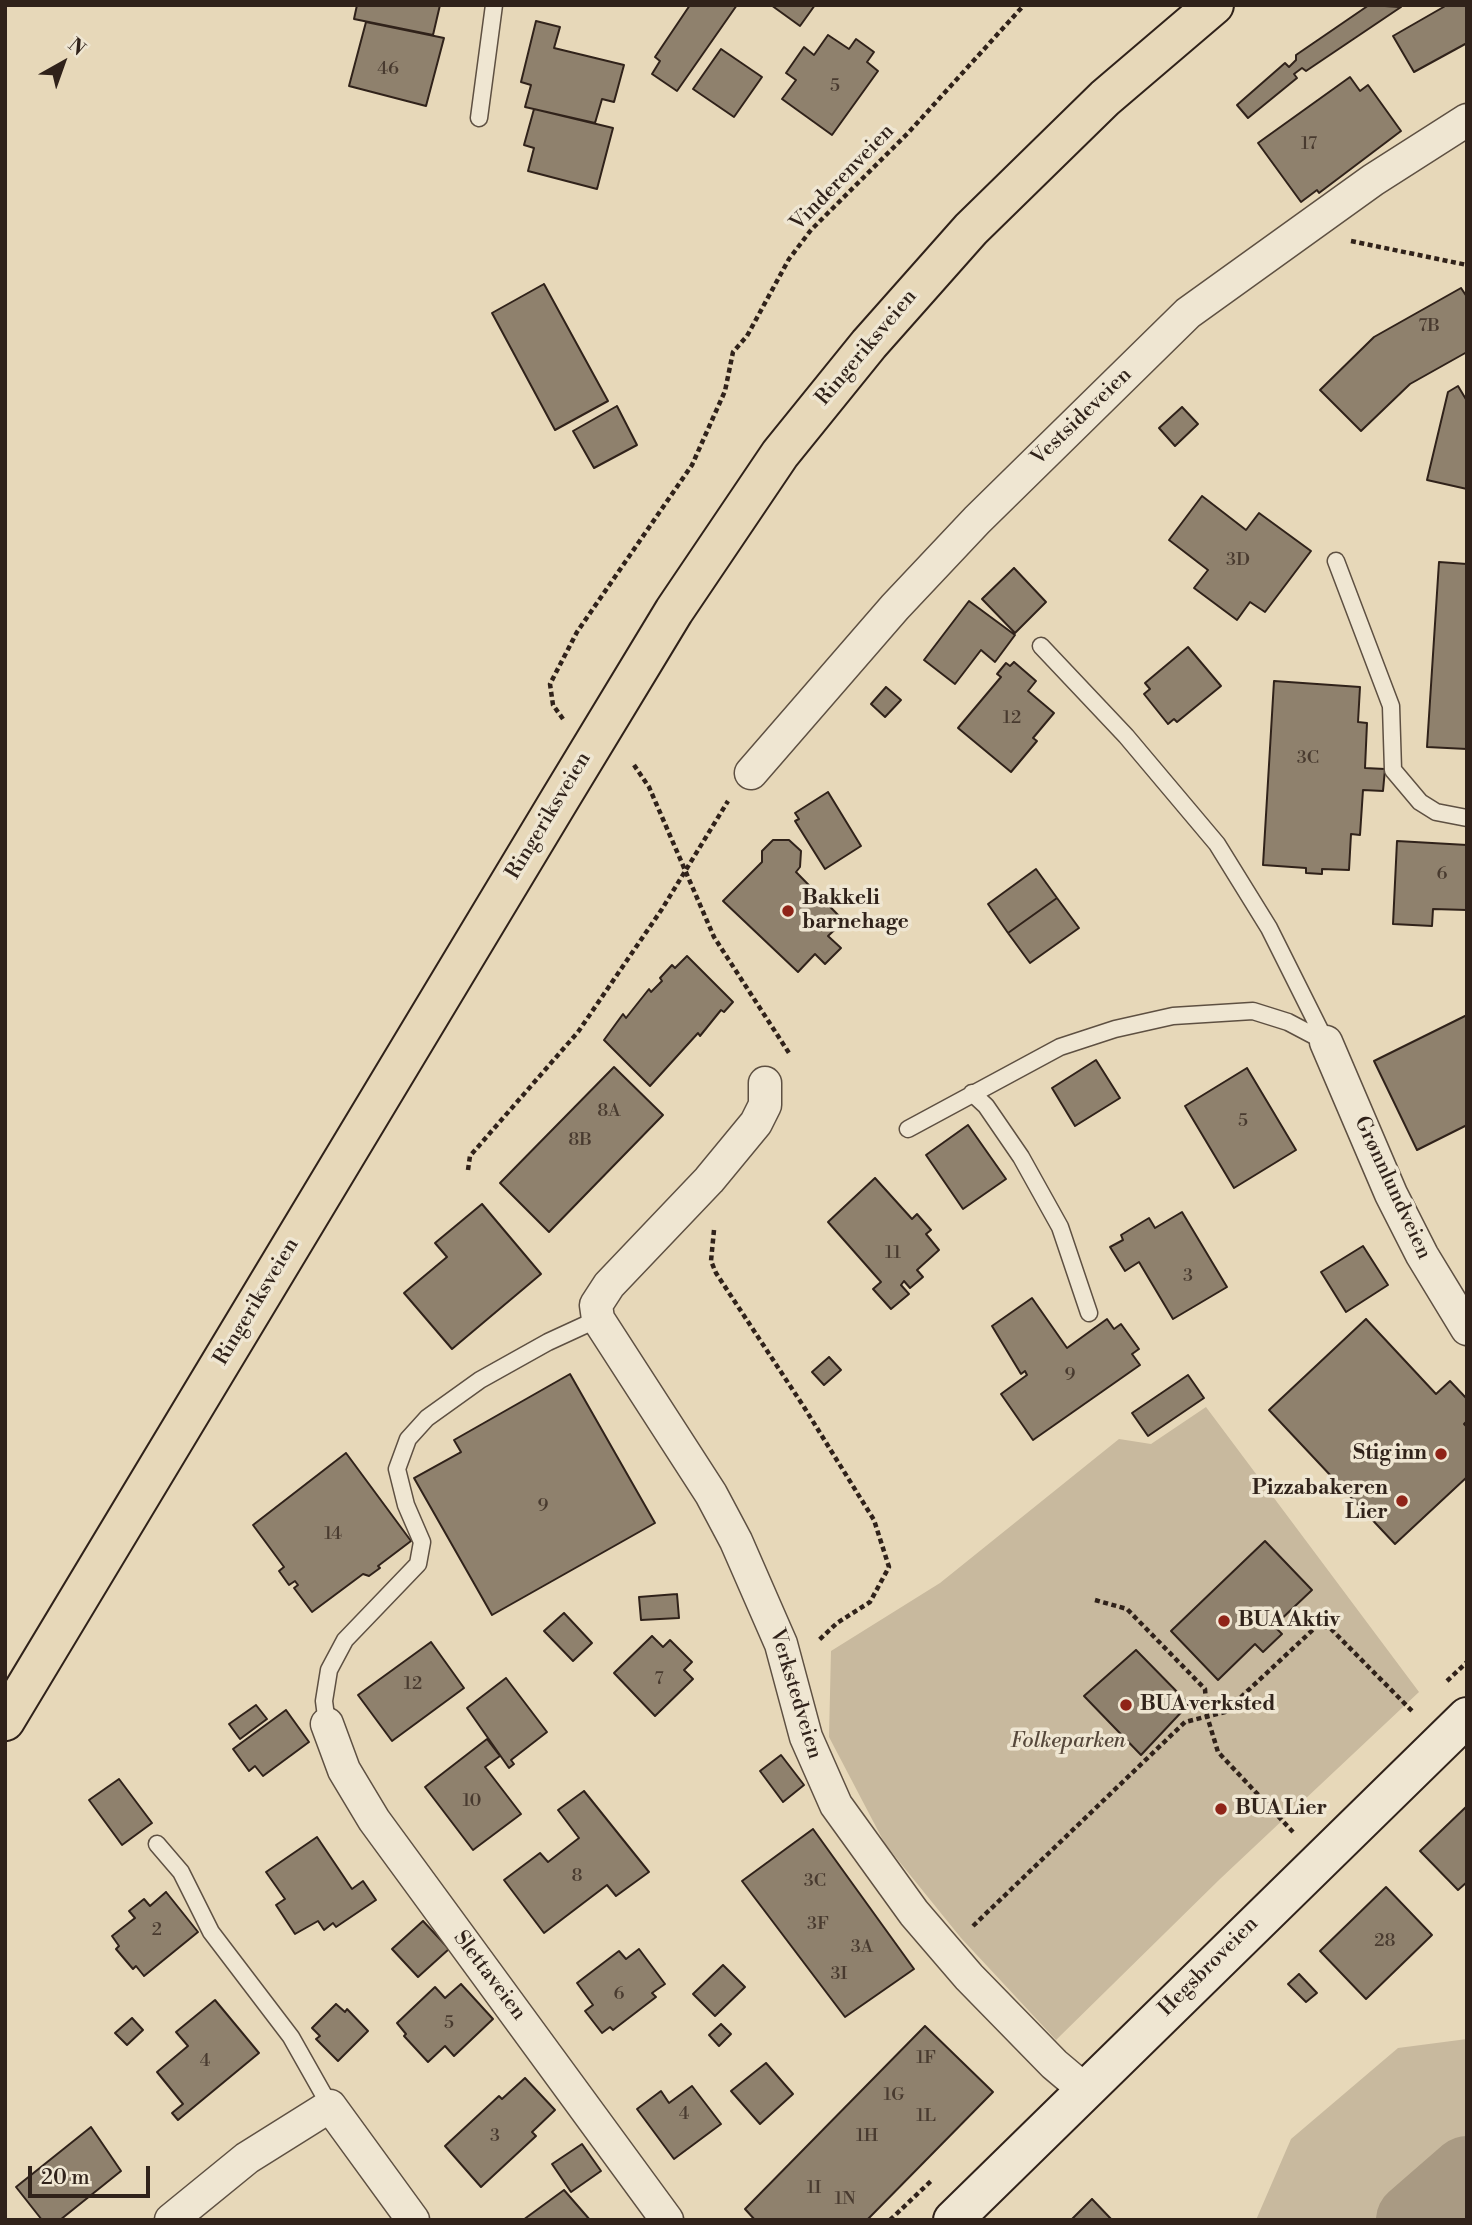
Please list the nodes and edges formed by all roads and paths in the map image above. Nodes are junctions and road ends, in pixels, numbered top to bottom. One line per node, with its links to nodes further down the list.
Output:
1 (494, 5): 4 (lane)
2 (1024, 5): 10 (path, Vinderenveien)
3 (1214, 5): 30 (main road, Ringeriksveien)
4 (479, 118)
5 (1467, 120): 6 (street, Vestsideveien)
6 (1287, 240): 7 (path); 12 (street, Vestsideveien)
7 (1467, 265)
8 (1336, 561): 13 (lane)
9 (1041, 646): 15 (lane)
10 (568, 726)
11 (634, 765): 14 (path)
12 (751, 773): 14 (path)
13 (1467, 818)
14 (685, 871): 16 (path); 20 (path)
15 (1325, 1042): 18 (lane); 24 (street, Grønnlundveien)
16 (794, 1064)
17 (765, 1083): 23 (street)
18 (972, 1093): 19 (lane); 22 (lane)
19 (908, 1129)
20 (468, 1170)
21 (716, 1223): 26 (path)
22 (1090, 1313)
23 (600, 1324): 31 (lane); 37 (street, Verkstedveien)
24 (1467, 1329)
25 (1096, 1600): 28 (path)
26 (814, 1647)
27 (1414, 1713): 28 (path)
28 (1207, 1716): 32 (path); 35 (path)
29 (1467, 1717): 37 (street, Hegsbroveien)
30 (5, 1721)
31 (327, 1724): 41 (street, Slettaveien)
32 (1292, 1831)
33 (158, 1844): 38 (lane)
34 (964, 1917): 35 (path)
35 (972, 1928): 36 (path)
36 (981, 1937)
37 (1086, 2091): 42 (street, Hegsbroveien)
38 (330, 2106): 39 (street); 40 (street)
39 (171, 2220)
40 (413, 2220)
41 (667, 2220)
42 (953, 2220)

